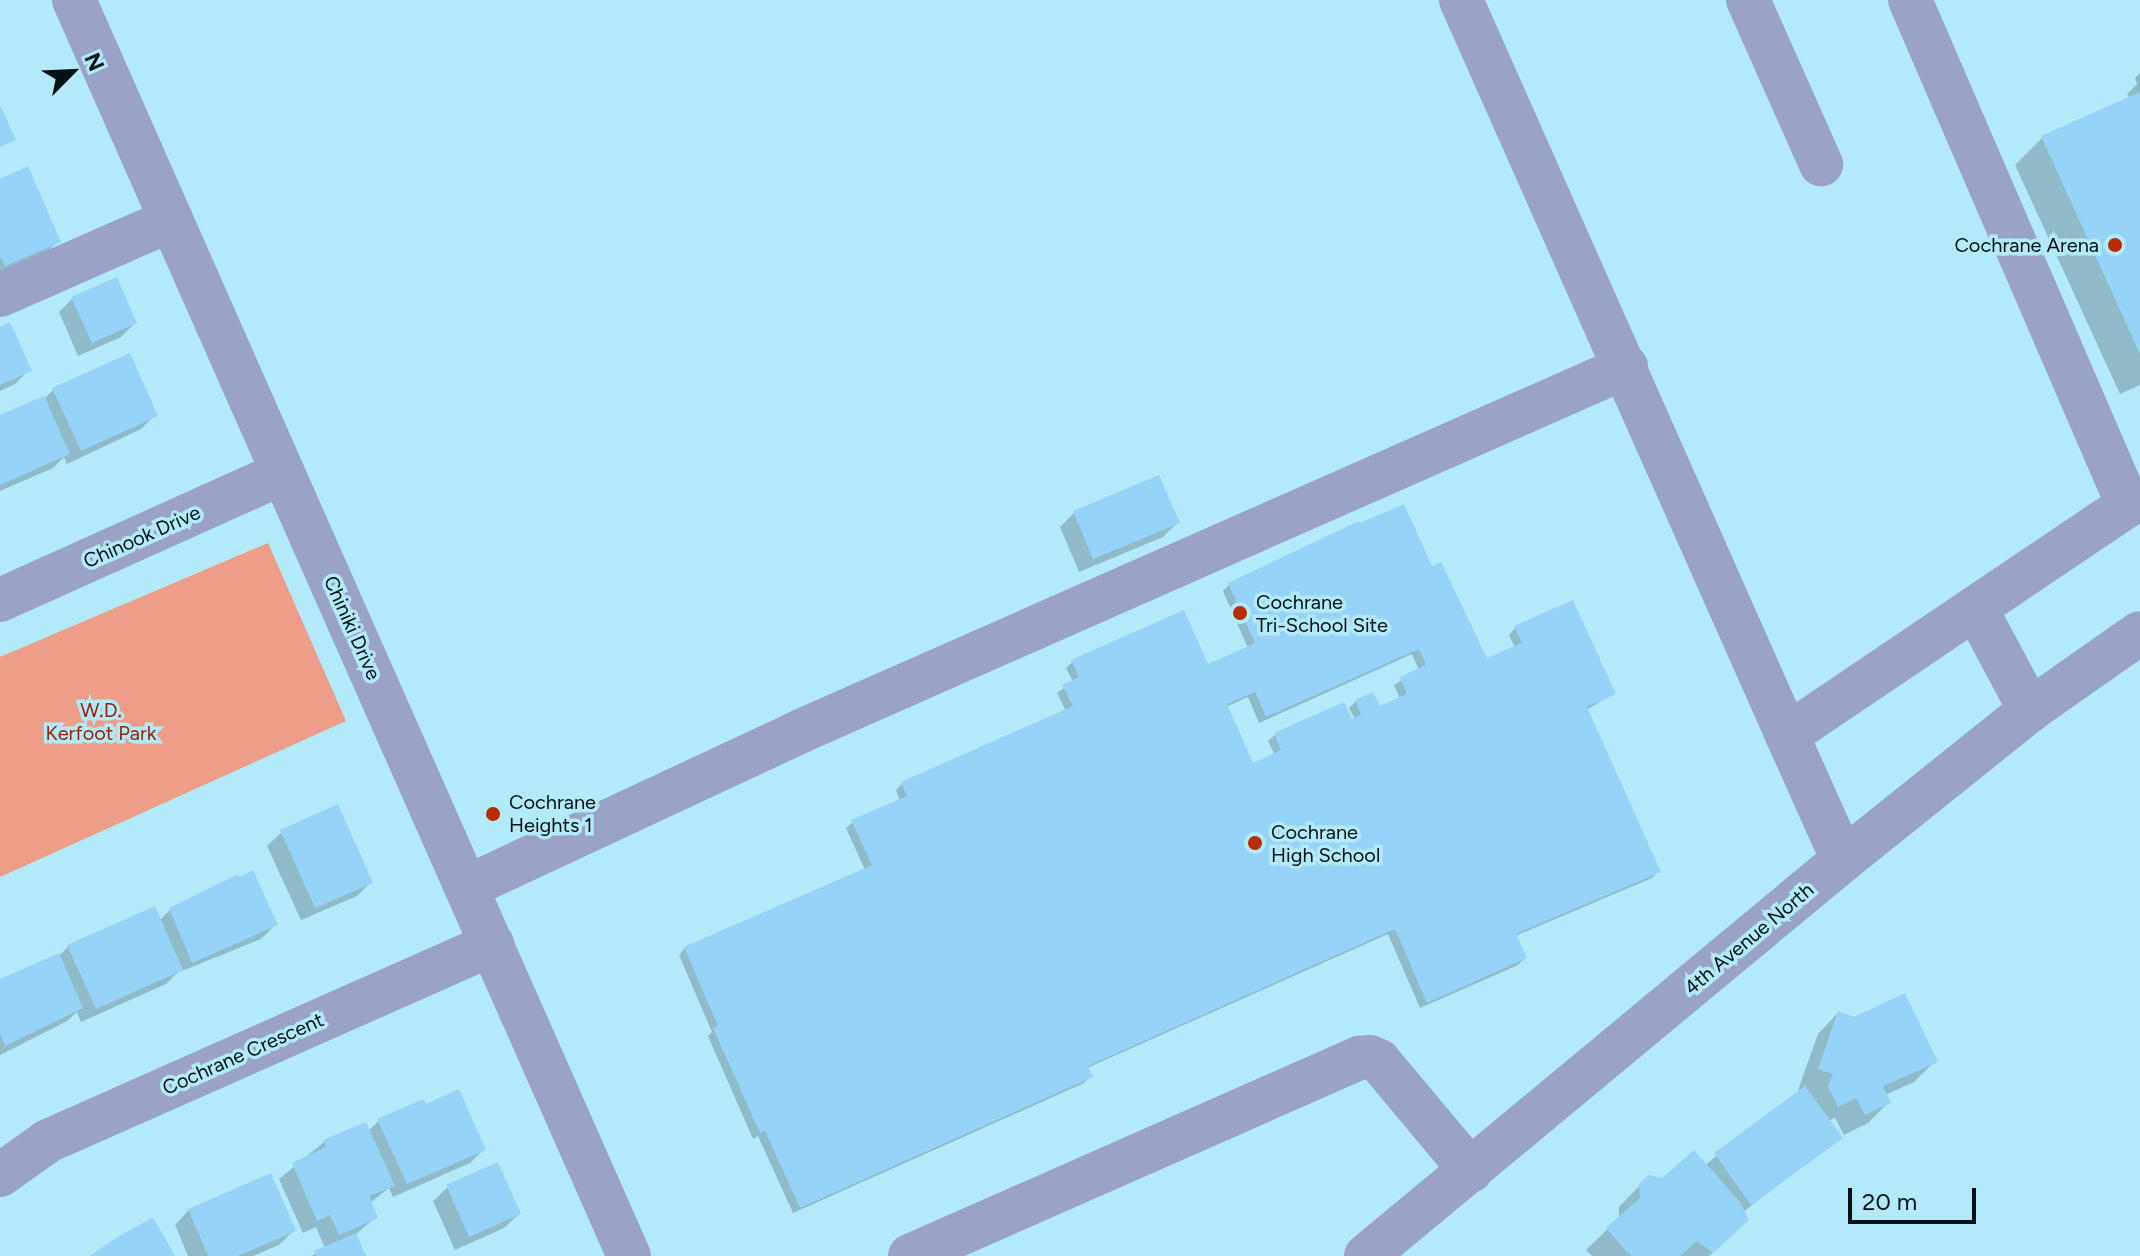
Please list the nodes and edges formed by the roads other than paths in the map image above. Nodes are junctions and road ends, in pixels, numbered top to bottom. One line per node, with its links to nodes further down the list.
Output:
1 (74, 0): 6 (street, Chiniki Drive)
2 (1461, 0): 8 (street)
3 (1748, 0): 5 (street)
4 (1910, 0): 11 (street)
5 (1821, 164)
6 (171, 220): 7 (street); 9 (street, Chiniki Drive)
7 (0, 295)
8 (1626, 367): 14 (street); 16 (street)
9 (283, 473): 10 (street, Chinook Drive); 16 (street, Chiniki Drive)
10 (0, 600)
11 (1976, 609): 13 (street); 14 (street)
12 (2140, 633): 13 (street, 4th Avenue North)
13 (2030, 710): 15 (street, 4th Avenue North)
14 (1787, 735): 15 (street)
15 (1843, 860): 18 (street, 4th Avenue North)
16 (467, 887): 17 (street, Chiniki Drive)
17 (492, 944): 19 (street, Cochrane Crescent); 20 (street, Chiniki Drive)
18 (1471, 1171): 21 (street); 22 (street, 4th Avenue North)
19 (0, 1175)
20 (629, 1256)
21 (910, 1256)
22 (1366, 1256)

